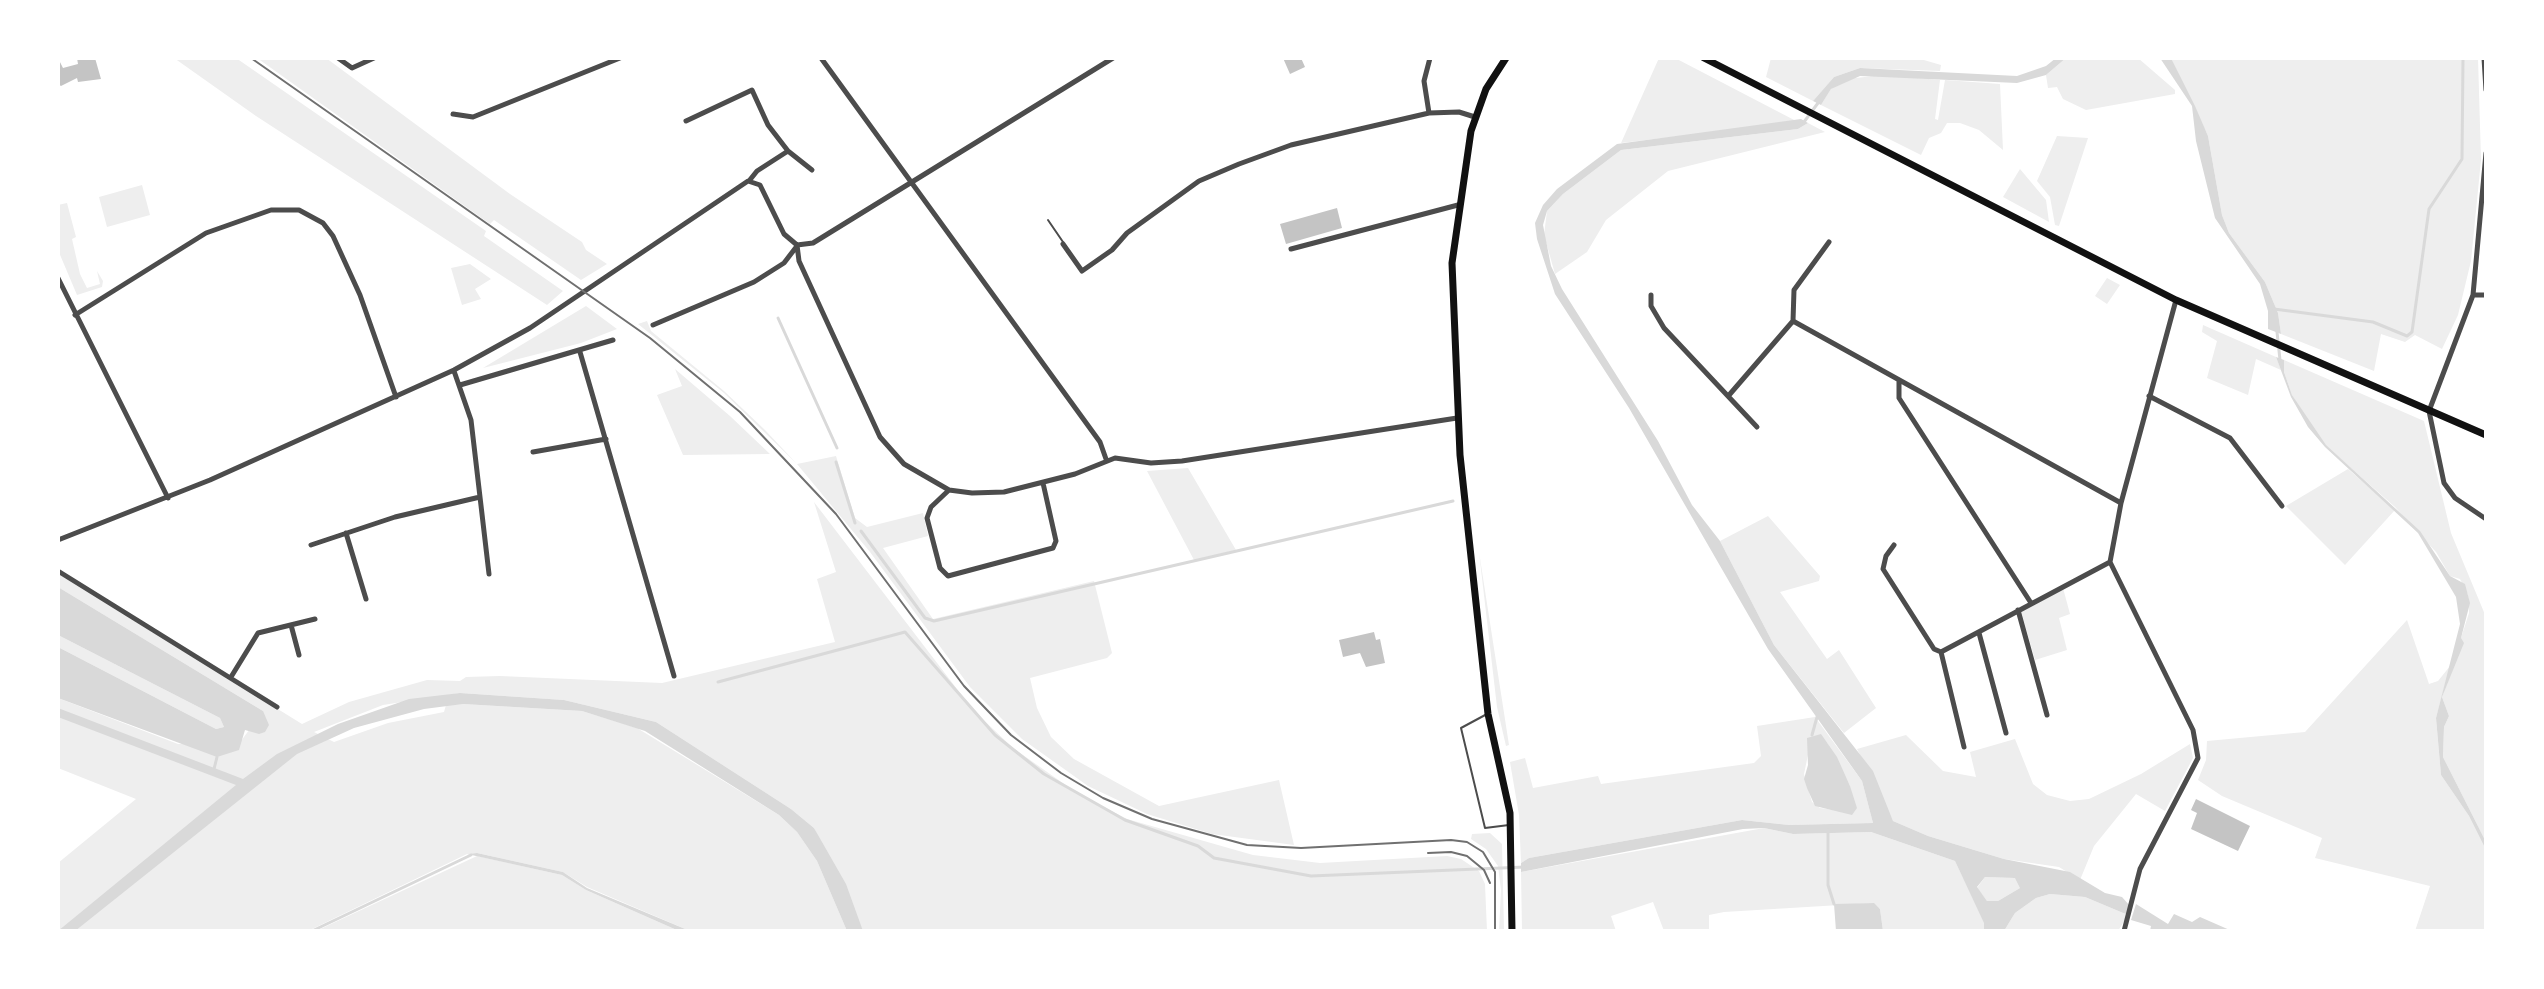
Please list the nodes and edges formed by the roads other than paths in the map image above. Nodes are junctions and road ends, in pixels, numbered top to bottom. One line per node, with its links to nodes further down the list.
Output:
1 (338, 58): 2 (street)
2 (374, 58)
3 (620, 58): 12 (street)
4 (821, 58): 19 (street)
5 (1113, 58): 19 (street)
6 (1430, 58): 11 (street)
7 (1506, 58): 13 (main road)
8 (1704, 58): 30 (main road)
9 (2484, 58): 10 (street)
10 (2486, 90)
11 (1429, 113): 13 (street); 23 (street)
12 (453, 114)
13 (1475, 117): 20 (main road)
14 (686, 121): 15 (street)
15 (788, 151): 17 (street); 18 (street)
16 (2486, 153): 28 (street)
17 (812, 170)
18 (748, 181): 24 (street); 36 (street)
19 (912, 182): 24 (street); 48 (street)
20 (1458, 205): 25 (street); 43 (main road)
21 (1048, 220): 23 (lane)
22 (1829, 242): 32 (street)
23 (1063, 244)
24 (797, 245): 33 (street); 50 (street)
25 (1291, 249)
26 (58, 278): 31 (street)
27 (1651, 295): 39 (street)
28 (2473, 295): 29 (street); 42 (street)
29 (2486, 295)
30 (2176, 300): 40 (street); 42 (main road)
31 (75, 315): 41 (street); 52 (street)
32 (1793, 321): 37 (street); 39 (street)
33 (653, 325)
34 (613, 340): 35 (street)
35 (580, 352): 38 (street); 46 (street)
36 (454, 370): 38 (street); 41 (street)
37 (1899, 380): 53 (street); 64 (street)
38 (460, 385): 51 (street)
39 (1730, 394): 44 (street)
40 (2149, 396): 53 (street); 54 (street)
41 (396, 397): 52 (street)
42 (2429, 411): 45 (main road); 55 (street)
43 (1457, 418): 48 (street); 74 (main road)
44 (1757, 427)
45 (2486, 435)
46 (606, 439): 47 (street); 71 (street)
47 (533, 452)
48 (1106, 459): 49 (street)
49 (1043, 483): 50 (street); 50 (street)
50 (949, 490)
51 (480, 497): 56 (street); 62 (street)
52 (168, 498): 57 (street)
53 (2121, 503): 60 (street)
54 (2282, 506)
55 (2486, 519)
56 (346, 533): 58 (street); 63 (street)
57 (58, 540)
58 (311, 545)
59 (1894, 545): 69 (street)
60 (2110, 562): 64 (street); 80 (street)
61 (58, 571): 72 (street)
62 (489, 574)
63 (366, 599)
64 (2031, 603): 65 (street)
65 (2018, 610): 68 (street); 75 (street)
66 (315, 619): 67 (street)
67 (291, 625): 70 (street); 72 (street)
68 (1979, 633): 69 (street); 76 (street)
69 (1941, 652): 77 (street)
70 (299, 655)
71 (674, 676)
72 (231, 677): 73 (street)
73 (277, 707)
74 (1488, 714): 78 (main road); 78 (lane)
75 (2047, 715)
76 (2006, 733)
77 (1964, 747)
78 (1511, 825): 79 (main road)
79 (1512, 931)
80 (2124, 931)

